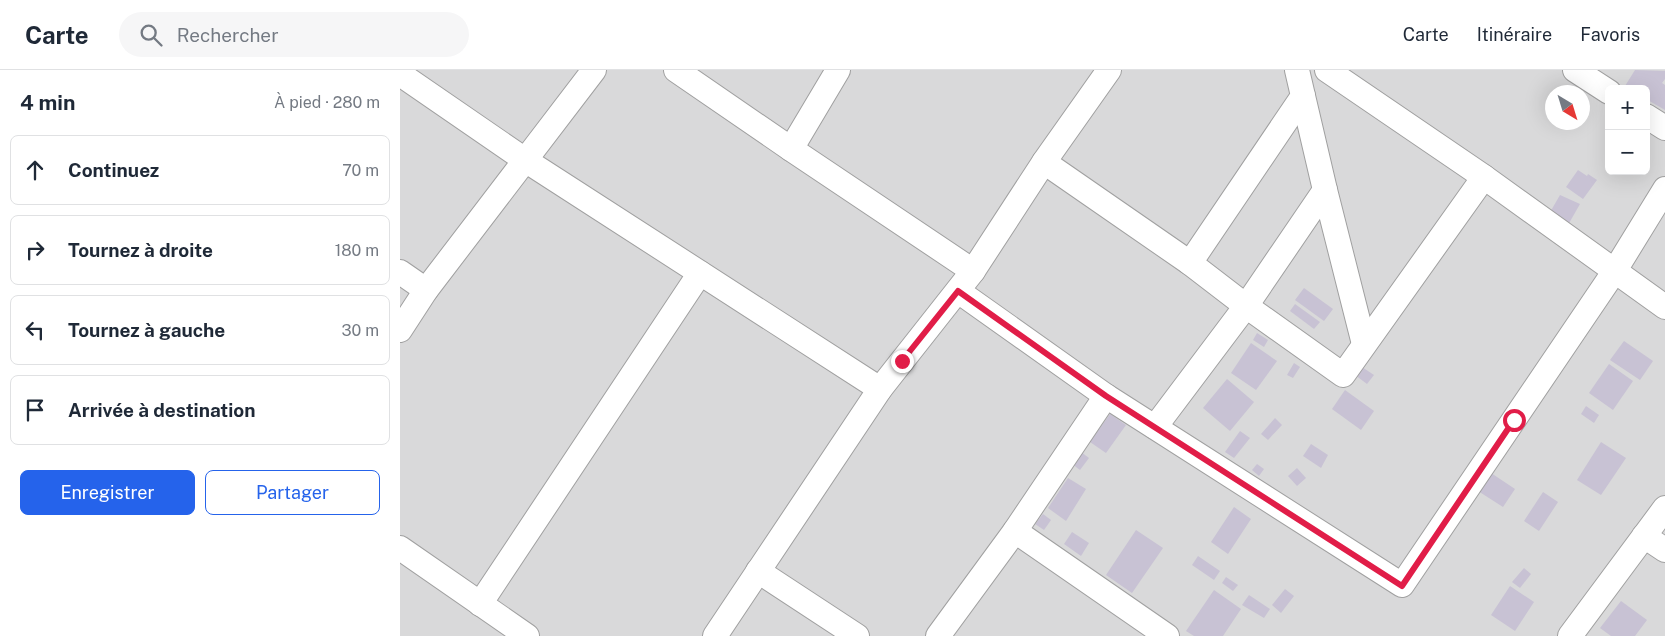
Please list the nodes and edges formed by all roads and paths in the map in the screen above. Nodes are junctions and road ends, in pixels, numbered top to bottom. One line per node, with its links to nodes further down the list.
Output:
1 (594, 70): 14 (street)
2 (676, 70): 13 (street)
3 (838, 70): 13 (street)
4 (1109, 70): 15 (street)
5 (1297, 70): 10 (street)
6 (1327, 70): 16 (street)
7 (1575, 70): 9 (street)
8 (400, 74): 14 (street)
9 (1605, 89)
10 (1303, 96): 18 (street); 19 (street)
11 (1650, 119): 12 (street)
12 (1665, 128)
13 (791, 149): 20 (street)
14 (525, 160): 23 (street); 24 (street)
15 (1044, 162): 19 (street); 20 (street)
16 (1484, 177): 22 (street); 29 (street)
17 (1665, 189): 22 (street)
18 (1325, 190): 26 (street); 29 (street)
19 (1190, 263): 26 (street)
20 (973, 271): 25 (street)
21 (400, 272): 24 (street)
22 (1614, 272): 27 (street); 32 (street)
23 (700, 273): 30 (street); 39 (street)
24 (426, 290): 28 (street)
25 (958, 291): 30 (street); 31 (street)
26 (1246, 306): 29 (street); 32 (street)
27 (1665, 307)
28 (400, 330)
29 (1364, 344)
30 (880, 389): 38 (street)
31 (1106, 396): 32 (street); 34 (street)
32 (1155, 427)
33 (1665, 508): 35 (street)
34 (1015, 531): 43 (street); 44 (street)
35 (1644, 536): 37 (street); 45 (street)
36 (400, 548): 39 (street)
37 (1665, 550)
38 (758, 571): 41 (street); 42 (street)
39 (480, 604): 40 (street)
40 (527, 636)
41 (715, 636)
42 (857, 636)
43 (938, 636)
44 (1167, 636)
45 (1570, 636)

